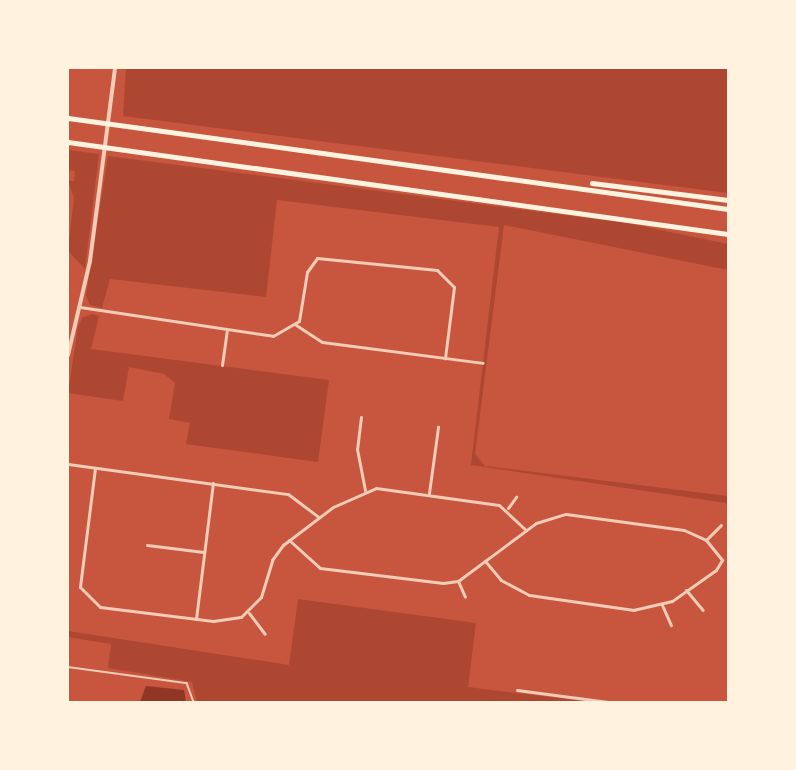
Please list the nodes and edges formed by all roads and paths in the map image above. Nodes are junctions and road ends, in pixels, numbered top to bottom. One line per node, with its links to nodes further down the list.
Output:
1 (115, 68): 8 (street)
2 (68, 118): 4 (highway)
3 (68, 142): 7 (highway)
4 (540, 179): 5 (highway); 6 (highway)
5 (729, 200)
6 (729, 209)
7 (729, 234)
8 (80, 307): 10 (street); 11 (street)
9 (296, 326): 10 (street); 12 (street); 12 (street)
10 (227, 331): 14 (street)
11 (68, 355)
12 (445, 358): 13 (street)
13 (483, 363)
14 (222, 365)
15 (361, 417): 20 (street)
16 (438, 427): 21 (street)
17 (68, 464): 18 (street)
18 (95, 468): 19 (street); 38 (street)
19 (213, 483): 24 (street); 30 (street)
20 (365, 490): 21 (street); 24 (street)
21 (429, 493): 23 (street)
22 (516, 496): 23 (street)
23 (508, 508): 26 (street)
24 (318, 517): 27 (street)
25 (721, 525): 28 (street)
26 (526, 530): 28 (street); 31 (street)
27 (289, 540): 32 (street); 37 (street)
28 (706, 540): 33 (street)
29 (147, 545): 30 (street)
30 (204, 552): 38 (street)
31 (485, 561): 32 (street); 35 (street)
32 (458, 581): 34 (street)
33 (686, 590): 35 (street); 36 (street)
34 (465, 597)
35 (662, 605): 39 (street)
36 (703, 610)
37 (249, 613): 38 (street); 40 (street)
38 (196, 619)
39 (671, 624)
40 (265, 634)
41 (68, 667): 43 (lane)
42 (517, 690): 44 (street)
43 (194, 702)
44 (608, 702)

